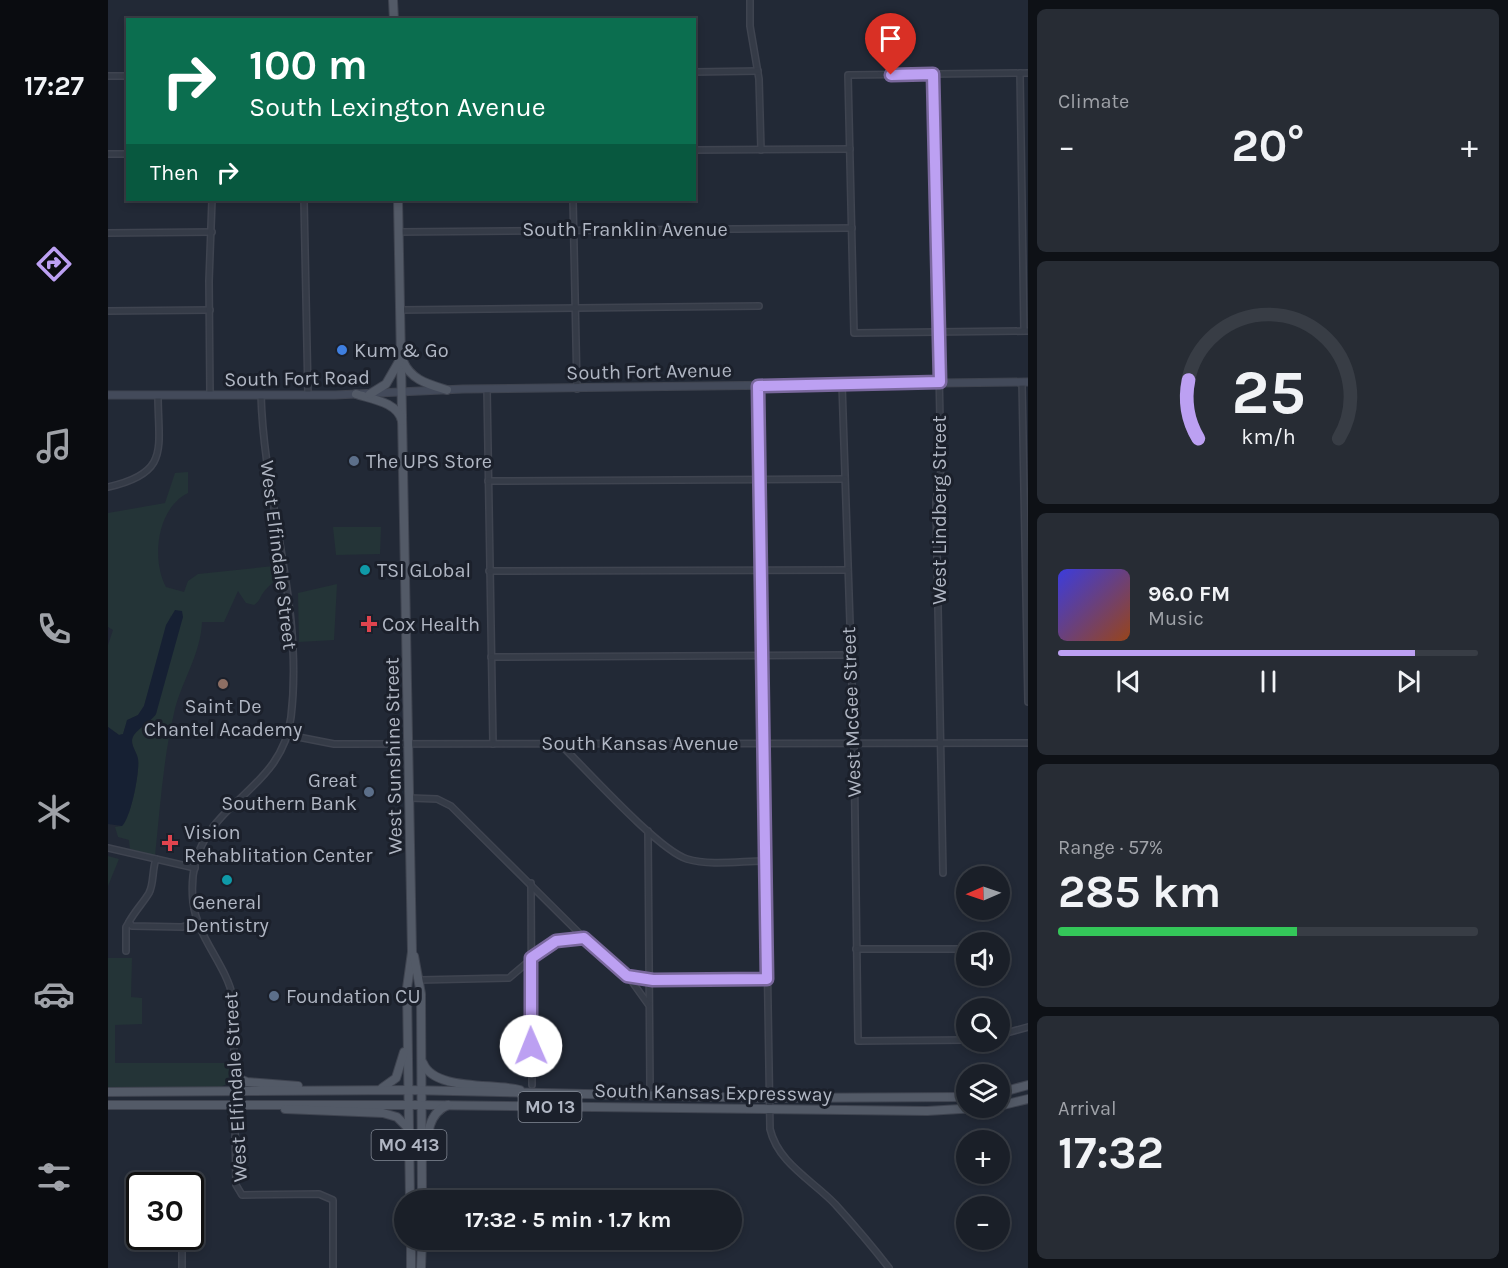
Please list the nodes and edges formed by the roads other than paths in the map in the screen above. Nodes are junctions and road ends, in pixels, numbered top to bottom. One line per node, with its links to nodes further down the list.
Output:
1 (393, 0): 3 (main road)
2 (750, 0): 4 (street)
3 (394, 18)
4 (758, 71): 5 (street); 13 (street)
5 (696, 72)
6 (1020, 73): 7 (street); 8 (street); 30 (street)
7 (1028, 73)
8 (933, 74): 11 (street); 31 (street, West Lindberg Street)
9 (108, 76): 10 (street)
10 (126, 76)
11 (850, 148): 13 (street); 20 (street)
12 (696, 150): 13 (street)
13 (761, 150)
14 (108, 154): 15 (street)
15 (126, 154)
16 (212, 201): 22 (street)
17 (304, 201): 47 (street)
18 (398, 201): 23 (main road, West Sunshine Street)
19 (573, 201): 21 (street)
20 (852, 228): 21 (street, South Franklin Avenue); 31 (street)
21 (573, 229): 23 (street, South Franklin Avenue); 25 (street)
22 (212, 232): 24 (street); 27 (street)
23 (399, 232): 28 (main road, West Sunshine Street)
24 (108, 233)
25 (576, 306): 26 (street); 28 (street); 38 (street)
26 (759, 306)
27 (210, 310): 29 (street); 45 (street)
28 (400, 310): 32 (main road, West Sunshine Street)
29 (108, 311)
30 (1026, 331): 31 (street)
31 (939, 333): 33 (street, West Lindberg Street)
32 (402, 356): 39 (main road); 40 (main road, West Sunshine Street); 42 (main road)
33 (940, 382): 34 (street, South Fort Avenue); 35 (street, South Fort Avenue); 64 (street, West Lindberg Street)
34 (1025, 382): 59 (street)
35 (842, 384): 36 (street, South Fort Avenue); 49 (street, West McGee Street)
36 (758, 386): 38 (street, South Fort Avenue); 50 (street)
37 (487, 389): 38 (street, South Fort Avenue); 39 (street, South Fort Road); 51 (street)
38 (577, 389)
39 (447, 390): 40 (street, South Fort Road)
40 (402, 392): 42 (street, South Fort Road); 48 (main road, West Sunshine Street)
41 (356, 394): 42 (street, South Fort Road); 47 (street, South Fort Road); 48 (main road)
42 (370, 394)
43 (108, 395): 44 (street, South Fort Road)
44 (158, 395): 45 (street, South Fort Road); 52 (street)
45 (210, 395): 46 (street, South Fort Road)
46 (261, 395): 47 (street, South Fort Road); 60 (street, West Elfindale Street)
47 (308, 395)
48 (404, 434): 66 (main road, West Sunshine Street)
49 (845, 479): 50 (street); 54 (street, West McGee Street)
50 (759, 480): 51 (street); 53 (street)
51 (488, 481): 55 (street)
52 (108, 487)
53 (760, 570): 54 (street); 55 (street); 57 (street)
54 (848, 570): 56 (street, West McGee Street)
55 (489, 571): 58 (street)
56 (850, 655): 57 (street); 63 (street, West McGee Street)
57 (762, 656): 58 (street); 62 (street)
58 (491, 657): 67 (street)
59 (1028, 702)
60 (288, 735): 66 (street, South Kansas Avenue); 73 (street, West Elfindale Street)
61 (559, 743): 62 (street, South Kansas Avenue); 67 (street, South Kansas Avenue); 69 (street)
62 (764, 743): 63 (street, South Kansas Avenue); 72 (street)
63 (854, 743): 64 (street, South Kansas Avenue); 79 (street, West McGee Street)
64 (942, 743): 65 (street, South Kansas Avenue); 74 (street, West Lindberg Street)
65 (1028, 743)
66 (409, 744): 67 (street, South Kansas Avenue); 68 (main road, West Sunshine Street)
67 (493, 744)
68 (410, 798): 75 (street); 82 (main road, West Sunshine Street)
69 (648, 831): 72 (street); 85 (street)
70 (108, 848): 71 (street)
71 (156, 859): 73 (street); 76 (street)
72 (766, 861): 86 (street)
73 (195, 868): 77 (street, West Elfindale Street)
74 (943, 873)
75 (531, 883): 78 (street); 83 (street)
76 (129, 922): 77 (street); 81 (street)
77 (198, 923): 94 (street, West Elfindale Street)
78 (584, 938): 83 (street); 84 (street)
79 (856, 949): 80 (street); 92 (street, West McGee Street)
80 (956, 949)
81 (126, 951)
82 (412, 952): 87 (main road, West Sunshine Street); 88 (main road, West Sunshine Street)
83 (531, 958): 87 (street); 95 (street)
84 (627, 976): 85 (street); 89 (street)
85 (648, 978): 86 (street); 89 (street)
86 (767, 979): 107 (street)
87 (420, 980): 93 (main road, West Sunshine Street)
88 (407, 988): 99 (main road); 100 (main road, West Sunshine Street)
89 (649, 1005): 97 (street)
90 (1028, 1027): 91 (street)
91 (1010, 1032)
92 (956, 1040)
93 (422, 1056): 101 (main road, West Sunshine Street); 105 (main road)
94 (235, 1072): 98 (main road); 103 (street, West Elfindale Street)
95 (531, 1085)
96 (1028, 1085): 102 (main road)
97 (650, 1086)
98 (315, 1089): 99 (main road, South Kansas Expressway / MO 13); 103 (main road, South Kansas Expressway / MO 13)
99 (379, 1089): 100 (main road, South Kansas Expressway / MO 13)
100 (408, 1089): 101 (main road, South Kansas Expressway / MO 13); 112 (main road, West Sunshine Street / MO 413)
101 (421, 1090): 105 (main road, South Kansas Expressway / MO 13); 113 (main road, West Sunshine Street / MO 413)
102 (1010, 1090)
103 (235, 1091): 104 (main road, South Kansas Expressway / MO 13); 110 (street, West Elfindale Street)
104 (108, 1092)
105 (536, 1094): 107 (main road, South Kansas Expressway / MO 13)
106 (956, 1097): 107 (main road, South Kansas Expressway / MO 13)
107 (769, 1098): 116 (street)
108 (1028, 1099): 109 (main road)
109 (1010, 1103)
110 (235, 1105): 111 (main road, South Kansas Expressway / MO 13); 115 (main road, South Kansas Expressway / MO 13); 126 (street, West Elfindale Street)
111 (262, 1105): 112 (main road, South Kansas Expressway / MO 13); 118 (main road)
112 (408, 1105): 113 (main road, South Kansas Expressway / MO 13); 118 (main road, West Sunshine Street / MO 413)
113 (421, 1105): 114 (main road, South Kansas Expressway / MO 13); 120 (main road, West Sunshine Street / MO 413)
114 (450, 1105): 116 (main road, South Kansas Expressway / MO 13); 121 (main road)
115 (108, 1106)
116 (769, 1110): 117 (main road, South Kansas Expressway / MO 13); 129 (street)
117 (956, 1110)
118 (408, 1130): 119 (main road, West Sunshine Street / MO 413)
119 (410, 1190)
120 (424, 1190)
121 (425, 1190)
122 (182, 1250): 125 (street)
123 (411, 1250): 127 (main road)
124 (421, 1250): 128 (main road)
125 (182, 1268)
126 (333, 1268)
127 (411, 1268)
128 (420, 1268)
129 (888, 1268)

